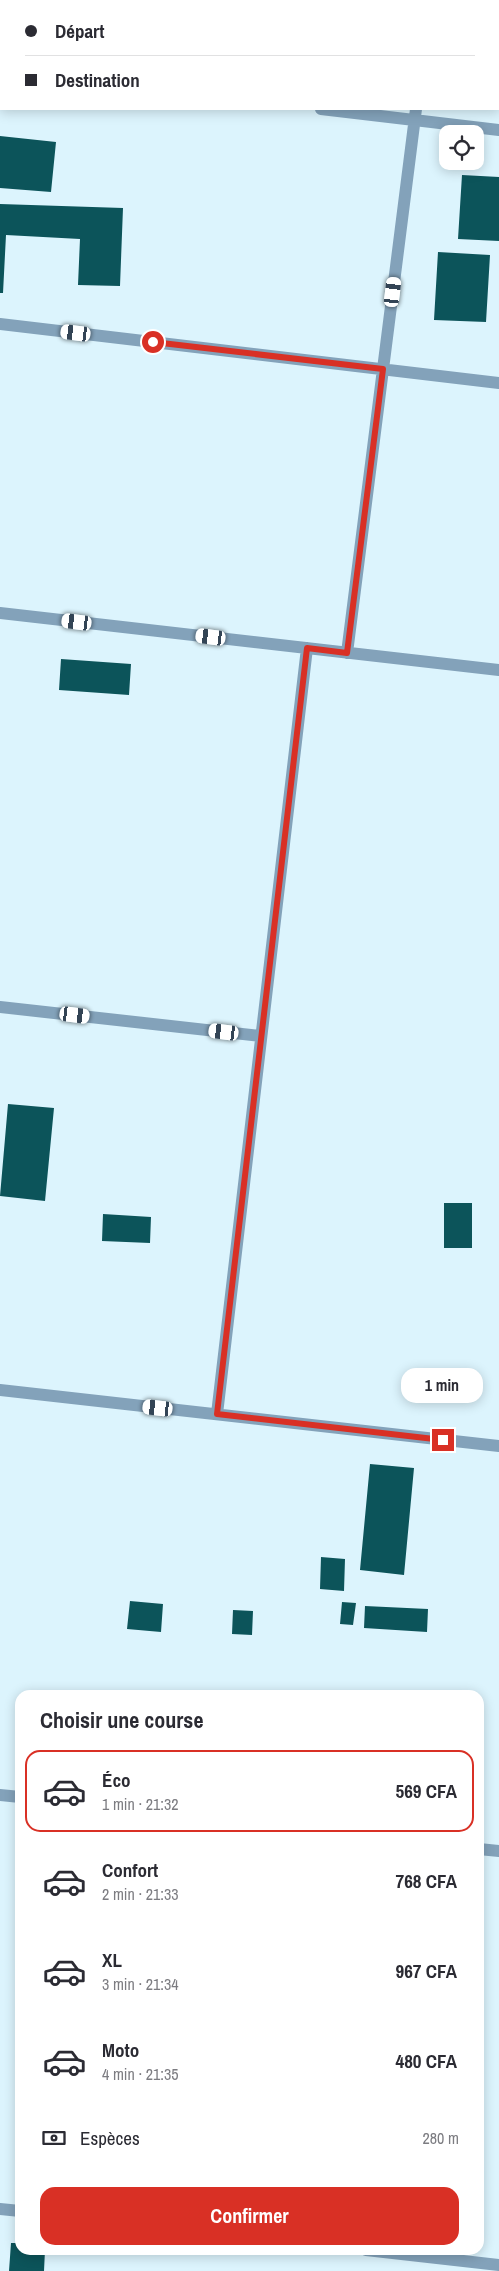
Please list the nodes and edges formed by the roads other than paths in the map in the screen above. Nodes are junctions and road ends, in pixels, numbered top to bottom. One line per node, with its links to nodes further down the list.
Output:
1 (340, 110): 2 (street)
2 (415, 114): 3 (street); 5 (street)
3 (499, 130)
4 (0, 324): 5 (street)
5 (383, 369): 6 (street); 9 (street)
6 (499, 383)
7 (0, 613): 8 (street)
8 (307, 648): 9 (street); 12 (street)
9 (347, 653): 10 (street)
10 (499, 670)
11 (0, 1007): 12 (street)
12 (262, 1036): 14 (street)
13 (0, 1390): 14 (street)
14 (217, 1414): 15 (street)
15 (499, 1446)
16 (0, 1795): 17 (street)
17 (15, 1797)
18 (484, 1850): 19 (street)
19 (499, 1851)
20 (0, 2209): 21 (street)
21 (15, 2210)
22 (410, 2255): 23 (street)
23 (499, 2265)

